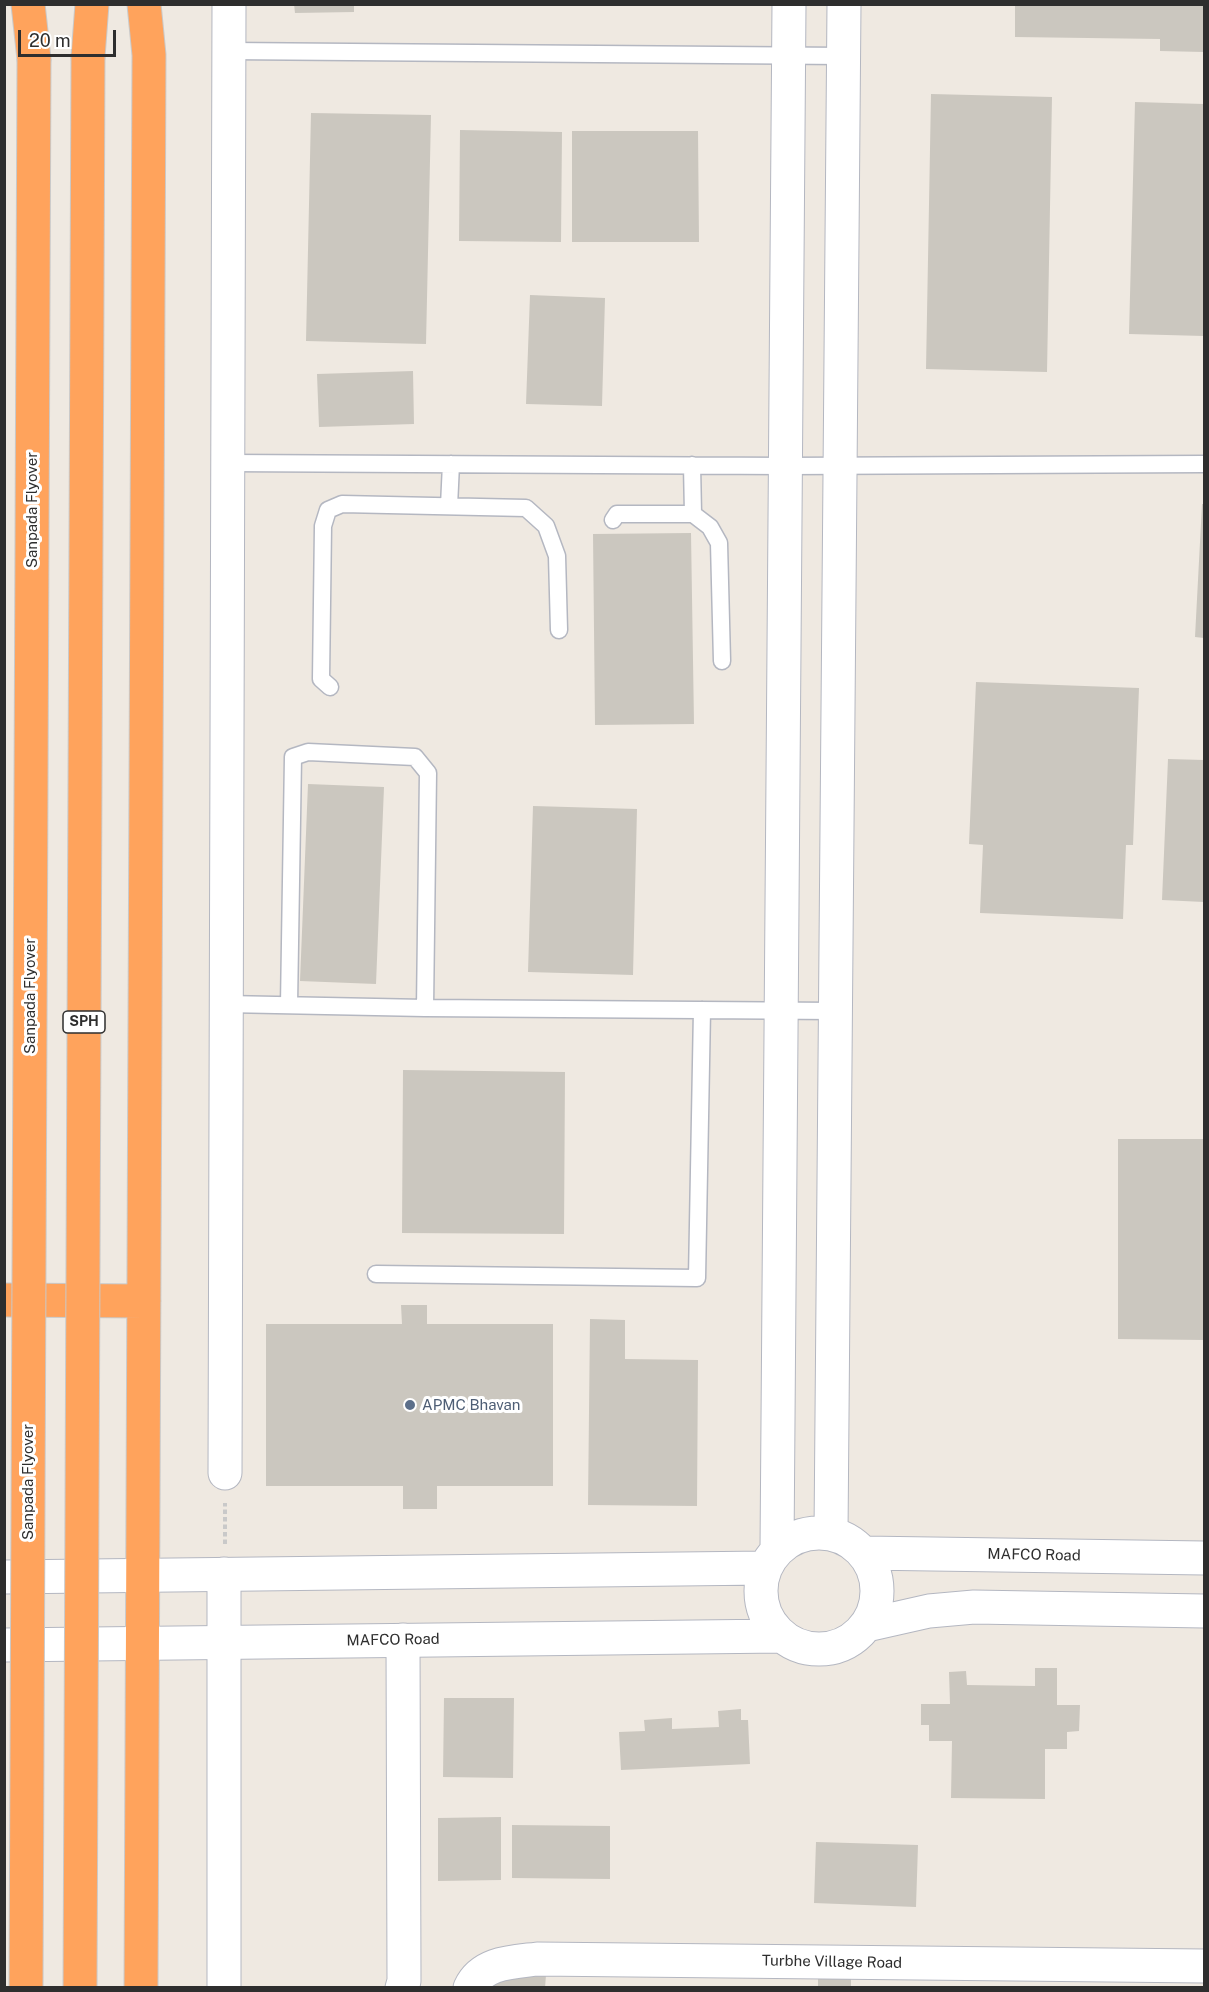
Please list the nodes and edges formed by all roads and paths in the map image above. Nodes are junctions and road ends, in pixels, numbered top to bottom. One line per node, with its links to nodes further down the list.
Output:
1 (28, 4): 49 (highway, Sanpada Flyover, bridge)
2 (93, 4): 50 (highway, SPH, bridge)
3 (144, 4): 30 (highway)
4 (229, 4): 7 (street)
5 (789, 4): 8 (street)
6 (844, 4): 9 (street)
7 (228, 51): 8 (lane); 10 (street)
8 (789, 56): 9 (lane); 15 (street)
9 (844, 56): 14 (street)
10 (227, 463): 11 (lane); 22 (street)
11 (451, 464): 13 (lane); 16 (lane)
12 (1204, 464): 14 (lane)
13 (692, 465): 15 (lane); 17 (lane)
14 (840, 465): 15 (lane); 27 (street)
15 (786, 466): 26 (street)
16 (450, 506): 19 (lane); 21 (lane)
17 (693, 514): 18 (lane); 20 (lane)
18 (613, 520)
19 (560, 630)
20 (722, 661)
21 (330, 687)
22 (226, 1004): 23 (lane); 31 (street)
23 (289, 1005): 24 (lane); 24 (lane)
24 (425, 1008): 25 (lane)
25 (702, 1010): 26 (lane); 28 (lane)
26 (781, 1010): 27 (lane); 35 (street)
27 (836, 1011): 32 (street)
28 (376, 1274)
29 (4, 1300): 30 (highway)
30 (144, 1301): 37 (highway)
31 (225, 1473): 36 (path)
32 (831, 1533): 33 (street); 35 (street)
33 (864, 1553): 34 (street, MAFCO Road); 40 (street)
34 (1204, 1558)
35 (771, 1559): 36 (street); 41 (street)
36 (225, 1574): 37 (street); 43 (street)
37 (143, 1575): 38 (street); 44 (highway)
38 (4, 1577)
39 (1204, 1611): 40 (street)
40 (867, 1625): 41 (street)
41 (781, 1636): 42 (street, MAFCO Road)
42 (404, 1640): 43 (street, MAFCO Road); 53 (street)
43 (224, 1642): 44 (street, MAFCO Road); 52 (street)
44 (143, 1643): 45 (street, MAFCO Road); 51 (highway)
45 (4, 1645)
46 (1204, 1966): 48 (street, Turbhe Village Road)
47 (757, 1974): 48 (street, Turbhe Village Road); 54 (street, Turbhe Village Road)
48 (989, 1976)
49 (26, 1988)
50 (80, 1988)
51 (141, 1988)
52 (224, 1988)
53 (402, 1988)
54 (470, 1988)

